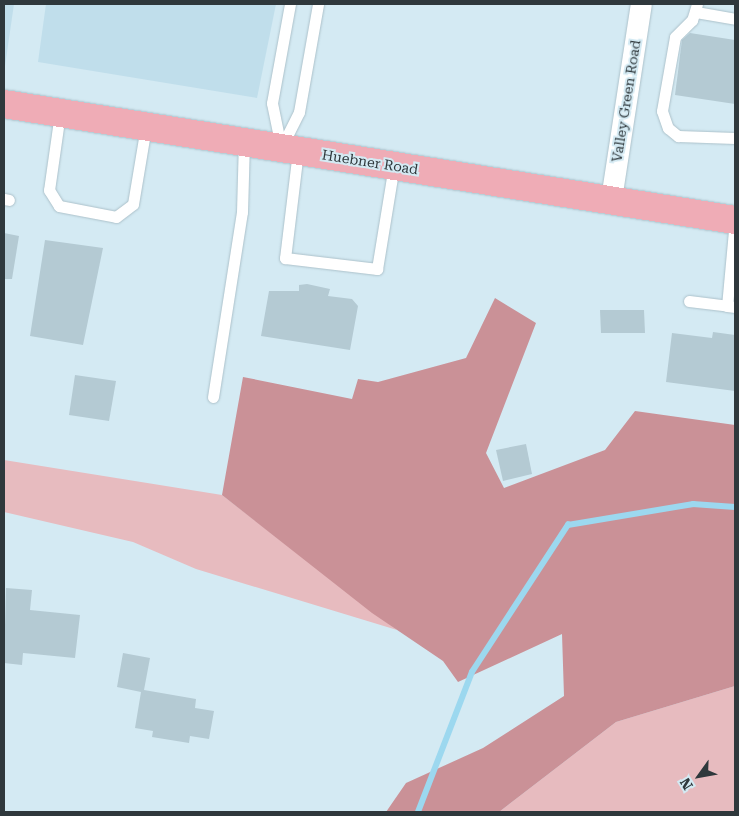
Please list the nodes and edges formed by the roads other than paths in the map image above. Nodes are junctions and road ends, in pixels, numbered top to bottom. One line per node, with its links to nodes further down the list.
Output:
1 (290, 4): 11 (lane)
2 (318, 4): 11 (lane)
3 (641, 4): 13 (street, Valley Green Road)
4 (697, 8): 5 (lane); 9 (lane)
5 (735, 19)
6 (4, 104): 7 (main road, Huebner Road)
7 (60, 113): 8 (main road, Huebner Road); 8 (lane)
8 (146, 126): 10 (main road, Huebner Road)
9 (735, 138)
10 (244, 142): 11 (main road, Huebner Road); 18 (lane)
11 (290, 149): 12 (main road, Huebner Road); 12 (lane)
12 (394, 166): 13 (main road, Huebner Road)
13 (611, 199): 15 (main road, Huebner Road)
14 (735, 215): 15 (lane)
15 (735, 220): 17 (lane)
16 (689, 300): 17 (lane)
17 (731, 306)
18 (213, 397)

